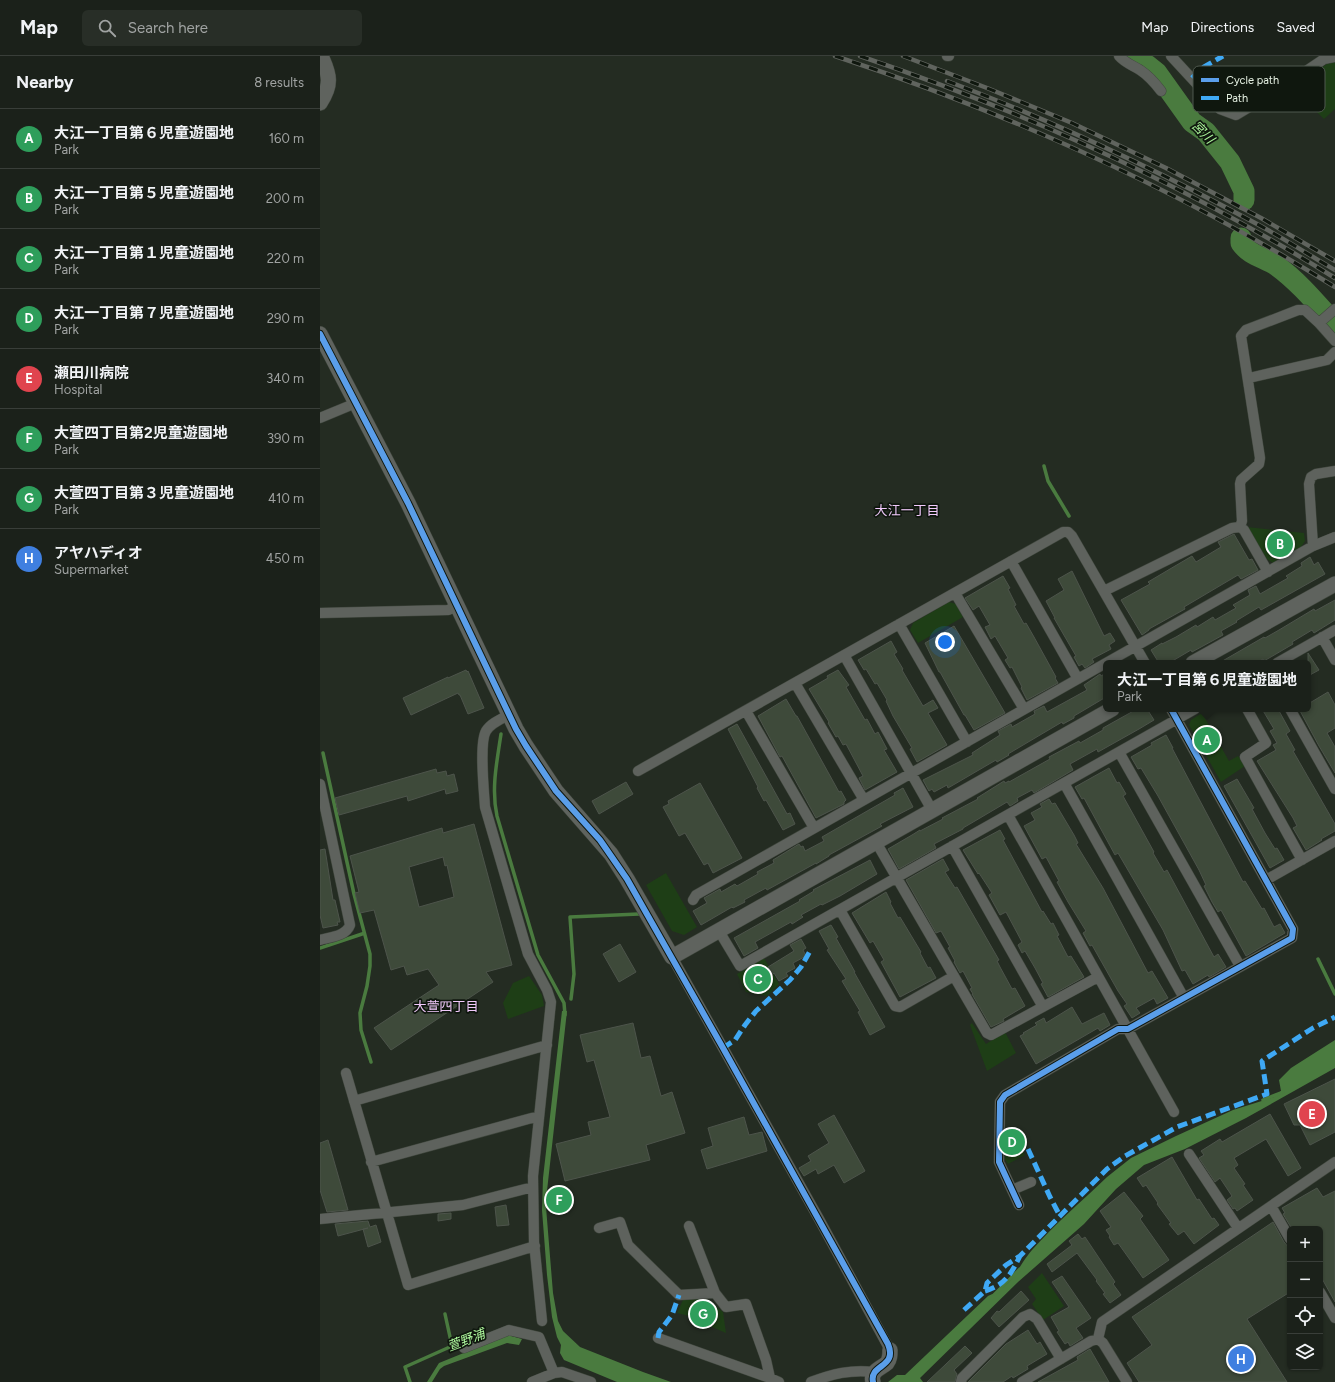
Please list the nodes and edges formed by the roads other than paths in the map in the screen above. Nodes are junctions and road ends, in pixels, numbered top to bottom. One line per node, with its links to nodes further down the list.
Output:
1 (321, 56): 9 (street)
2 (1119, 56): 8 (street)
3 (1171, 56): 7 (street)
4 (1335, 57): 5 (street)
5 (1322, 58): 6 (street)
6 (1311, 66)
7 (1193, 80)
8 (1161, 91)
9 (320, 103)
10 (1228, 112): 11 (street)
11 (1241, 112)
12 (1334, 311): 13 (street)
13 (1319, 324): 15 (street); 17 (street)
14 (320, 334): 18 (street)
15 (1335, 341)
16 (1335, 352): 17 (street)
17 (1248, 378): 21 (street)
18 (356, 403): 19 (street); 29 (street)
19 (320, 418)
20 (1335, 471): 23 (street)
21 (1240, 527): 25 (street); 27 (street)
22 (1335, 536): 23 (street)
23 (1313, 546): 25 (street)
24 (1011, 561): 27 (street); 28 (street); 42 (street)
25 (1268, 572): 34 (street)
26 (1335, 584): 38 (street)
27 (1104, 590): 34 (street)
28 (955, 592): 31 (street); 44 (street)
29 (458, 606): 30 (street); 51 (street)
30 (320, 613)
31 (899, 624): 35 (street); 53 (street)
32 (1335, 630): 33 (street)
33 (1322, 637): 39 (street); 40 (street)
34 (1136, 646): 36 (street); 37 (street)
35 (844, 655): 43 (street); 56 (street)
36 (1111, 660)
37 (1143, 660)
38 (1198, 660)
39 (1282, 660)
40 (1335, 660)
41 (1103, 665): 42 (street)
42 (1078, 679): 44 (street)
43 (795, 683): 45 (street); 60 (street)
44 (1024, 710): 53 (street)
45 (746, 711): 55 (street); 63 (street)
46 (1107, 712): 61 (street)
47 (1173, 712): 52 (street)
48 (1190, 712): 52 (street)
49 (1249, 712): 67 (street)
50 (1292, 712): 59 (street)
51 (509, 715): 74 (street); 81 (street)
52 (1177, 720): 54 (street); 69 (street)
53 (967, 742): 56 (street)
54 (1119, 752): 58 (street); 75 (street)
55 (638, 771)
56 (912, 773): 60 (street); 61 (street)
57 (320, 784): 73 (street)
58 (1064, 784): 62 (street); 78 (street)
59 (1335, 789)
60 (864, 800): 63 (street)
61 (932, 810): 65 (street)
62 (1008, 815): 66 (street); 77 (street)
63 (814, 828): 70 (street)
64 (1335, 841): 67 (street)
65 (876, 842): 68 (street); 72 (street)
66 (952, 846): 68 (street); 79 (street)
67 (1302, 860): 69 (street)
68 (896, 878): 71 (street); 76 (street)
69 (1266, 880): 75 (street)
70 (693, 900)
71 (840, 910): 72 (street); 76 (street)
72 (719, 931): 74 (street)
73 (320, 940)
74 (672, 957): 108 (street)
75 (1240, 966): 78 (street)
76 (954, 976): 79 (street)
77 (1098, 977): 79 (street); 80 (street)
78 (1184, 998): 80 (street)
79 (1043, 1007)
80 (1128, 1029): 84 (street); 91 (street)
81 (547, 1045): 83 (street); 85 (street)
82 (346, 1073): 83 (street)
83 (354, 1102): 87 (street)
84 (1174, 1112)
85 (539, 1116): 87 (street); 90 (street)
86 (1189, 1154): 98 (street)
87 (371, 1162): 94 (street)
88 (1335, 1162): 93 (street)
89 (1031, 1182): 91 (street)
90 (533, 1188): 94 (street); 100 (street)
91 (1012, 1190): 92 (street)
92 (1019, 1205)
93 (1271, 1206): 98 (street); 99 (street)
94 (386, 1213): 95 (street); 100 (street)
95 (320, 1219)
96 (689, 1226): 101 (street)
97 (599, 1228): 101 (street)
98 (1238, 1228): 106 (street)
99 (1287, 1234)
100 (535, 1246): 104 (street)
101 (715, 1293): 112 (street)
102 (1323, 1297): 103 (street)
103 (1335, 1318)
104 (542, 1321)
105 (658, 1338): 112 (street)
106 (1098, 1339): 109 (street); 119 (street)
107 (464, 1348): 110 (street)
108 (890, 1350): 111 (street)
109 (1061, 1359): 117 (street); 118 (street)
110 (558, 1373): 113 (street); 114 (street); 115 (street)
111 (873, 1377): 116 (street)
112 (774, 1380)
113 (532, 1382)
114 (568, 1382)
115 (591, 1382)
116 (811, 1382)
117 (961, 1382)
118 (1022, 1382)
119 (1127, 1382)

